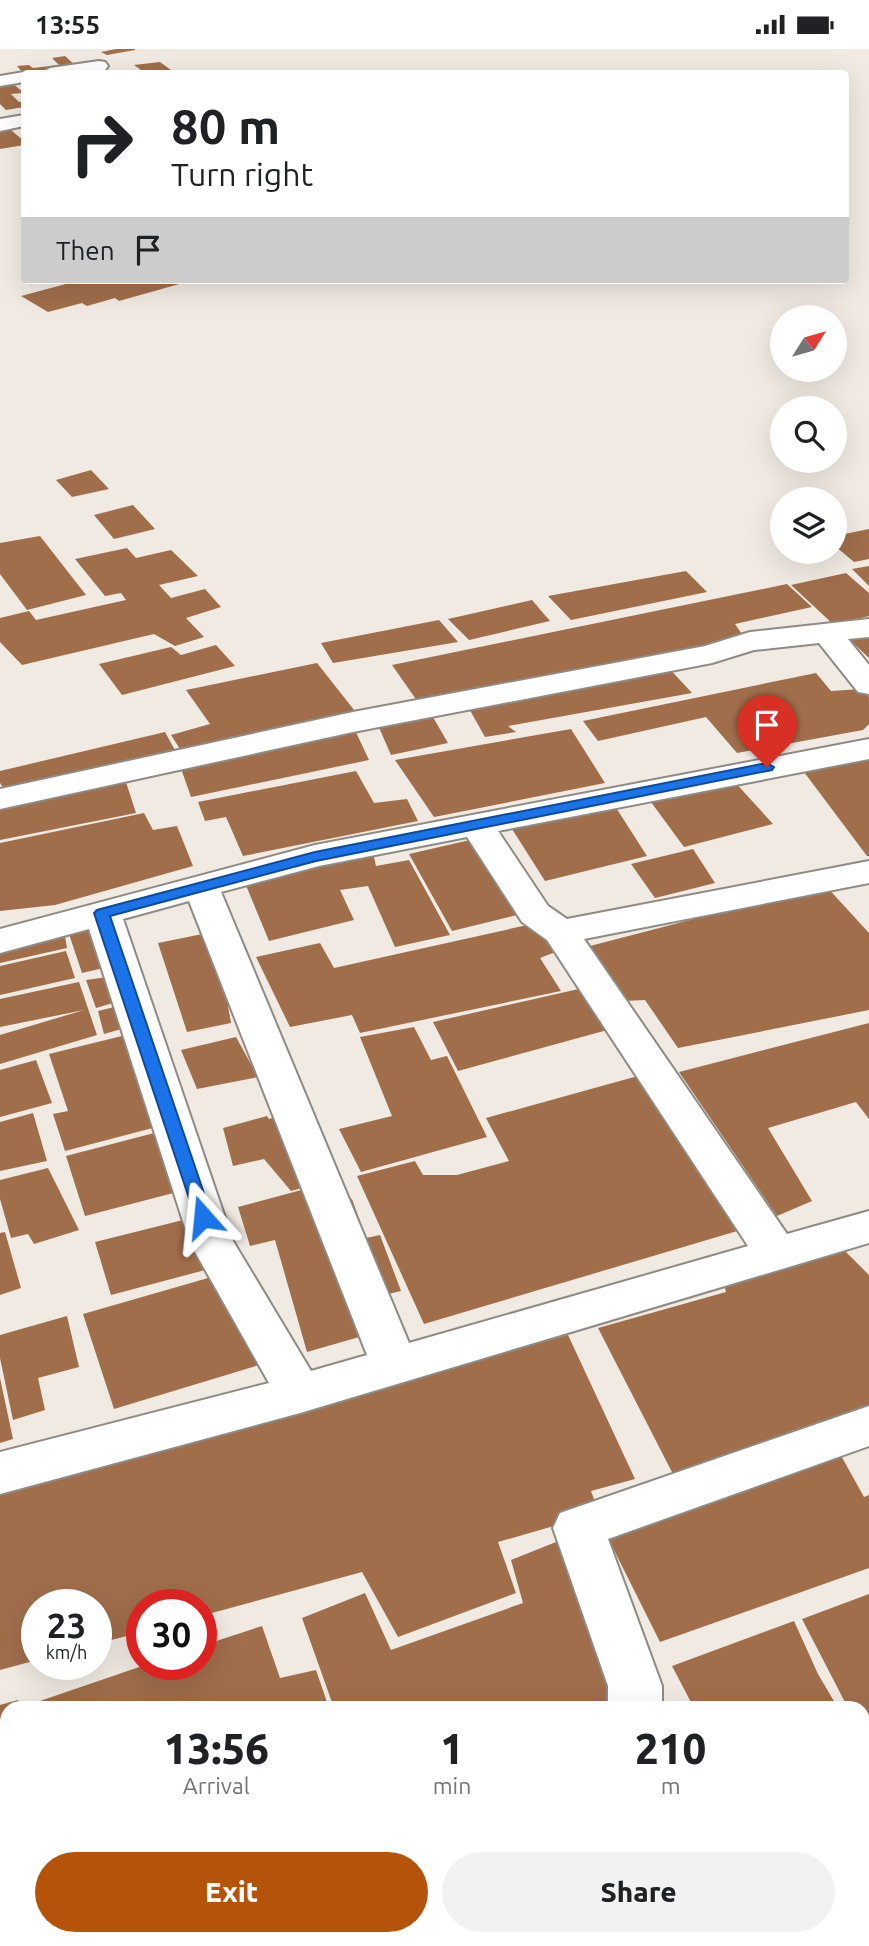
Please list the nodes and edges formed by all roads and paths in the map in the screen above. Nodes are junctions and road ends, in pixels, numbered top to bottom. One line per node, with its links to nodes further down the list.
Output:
1 (80, 49): 2 (street)
2 (104, 70)
3 (21, 78): 4 (street)
4 (0, 81)
5 (21, 122): 6 (street)
6 (0, 125)
7 (869, 628): 8 (street)
8 (827, 633): 9 (street); 11 (street)
9 (869, 685)
10 (869, 749): 12 (street)
11 (0, 799)
12 (478, 826): 14 (street); 16 (street)
13 (869, 871): 16 (street)
14 (201, 887): 15 (street); 20 (street)
15 (102, 913): 17 (street); 21 (street)
16 (560, 932): 19 (street)
17 (0, 941)
18 (869, 1227): 19 (street)
19 (777, 1254): 20 (street)
20 (395, 1367): 21 (street)
21 (300, 1394): 23 (street)
22 (869, 1426): 24 (street)
23 (0, 1473)
24 (635, 1701)

